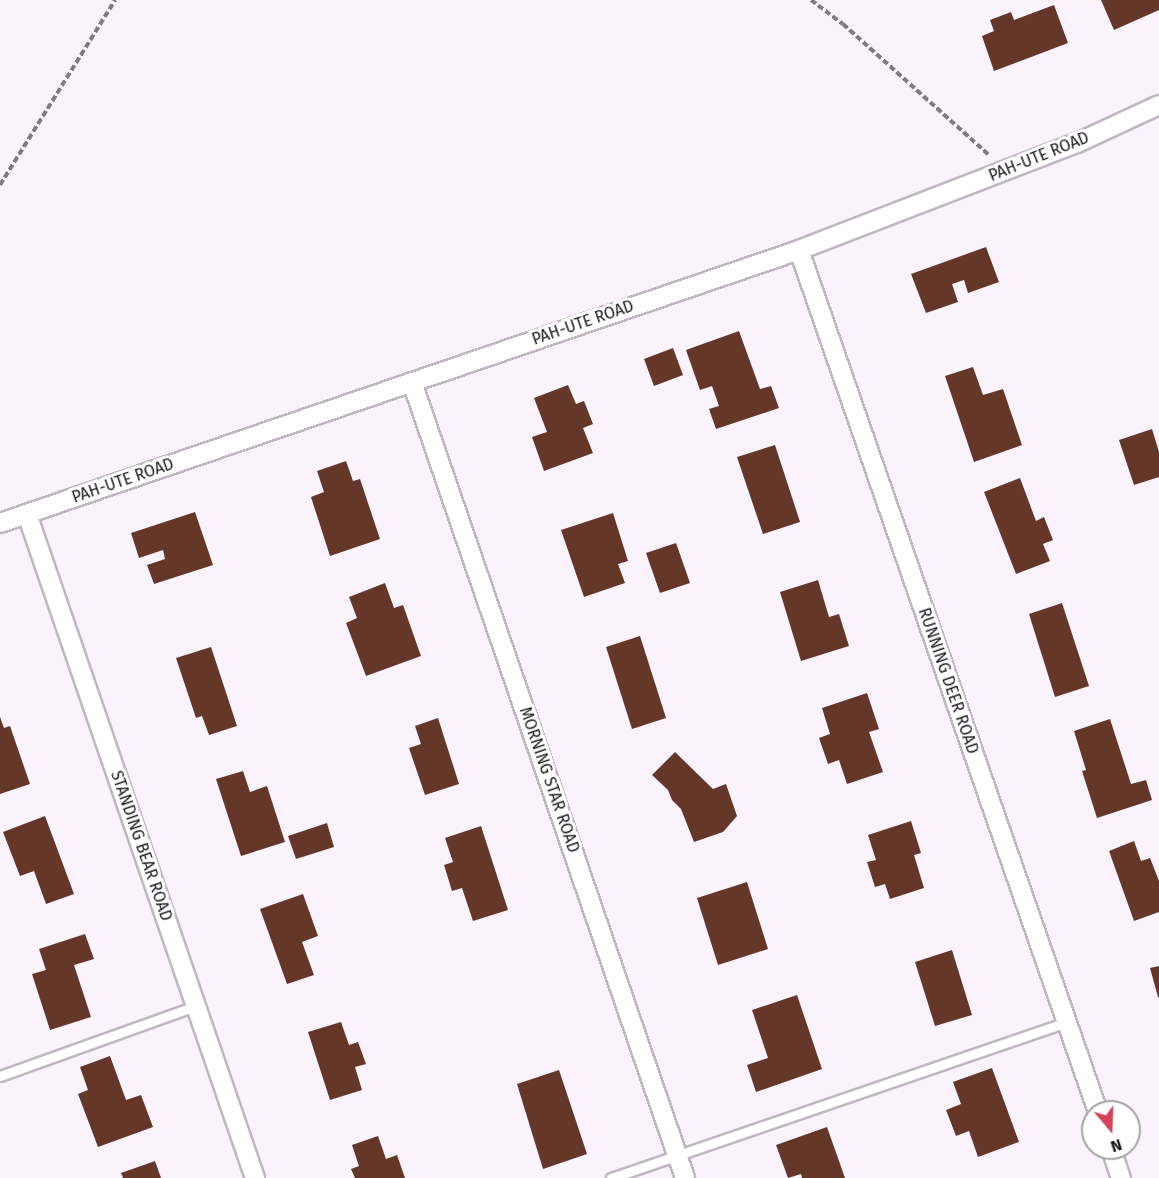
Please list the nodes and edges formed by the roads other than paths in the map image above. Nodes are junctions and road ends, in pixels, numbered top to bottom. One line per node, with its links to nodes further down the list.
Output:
1 (1159, 105): 2 (street, PAH-UTE ROAD)
2 (799, 250): 3 (street, PAH-UTE ROAD); 7 (street, RUNNING DEER ROAD)
3 (412, 382): 4 (street, PAH-UTE ROAD); 10 (street, MORNING STAR ROAD)
4 (27, 514): 5 (street, PAH-UTE ROAD); 6 (street, STANDING BEAR ROAD)
5 (0, 523)
6 (196, 1006): 8 (lane); 12 (street, STANDING BEAR ROAD)
7 (1067, 1022): 9 (street, RUNNING DEER ROAD); 10 (lane)
8 (0, 1076)
9 (1094, 1100)
10 (678, 1155): 13 (lane); 14 (street, MORNING STAR ROAD)
11 (1115, 1160): 15 (street)
12 (255, 1178)
13 (611, 1178)
14 (685, 1178)
15 (1121, 1178)

